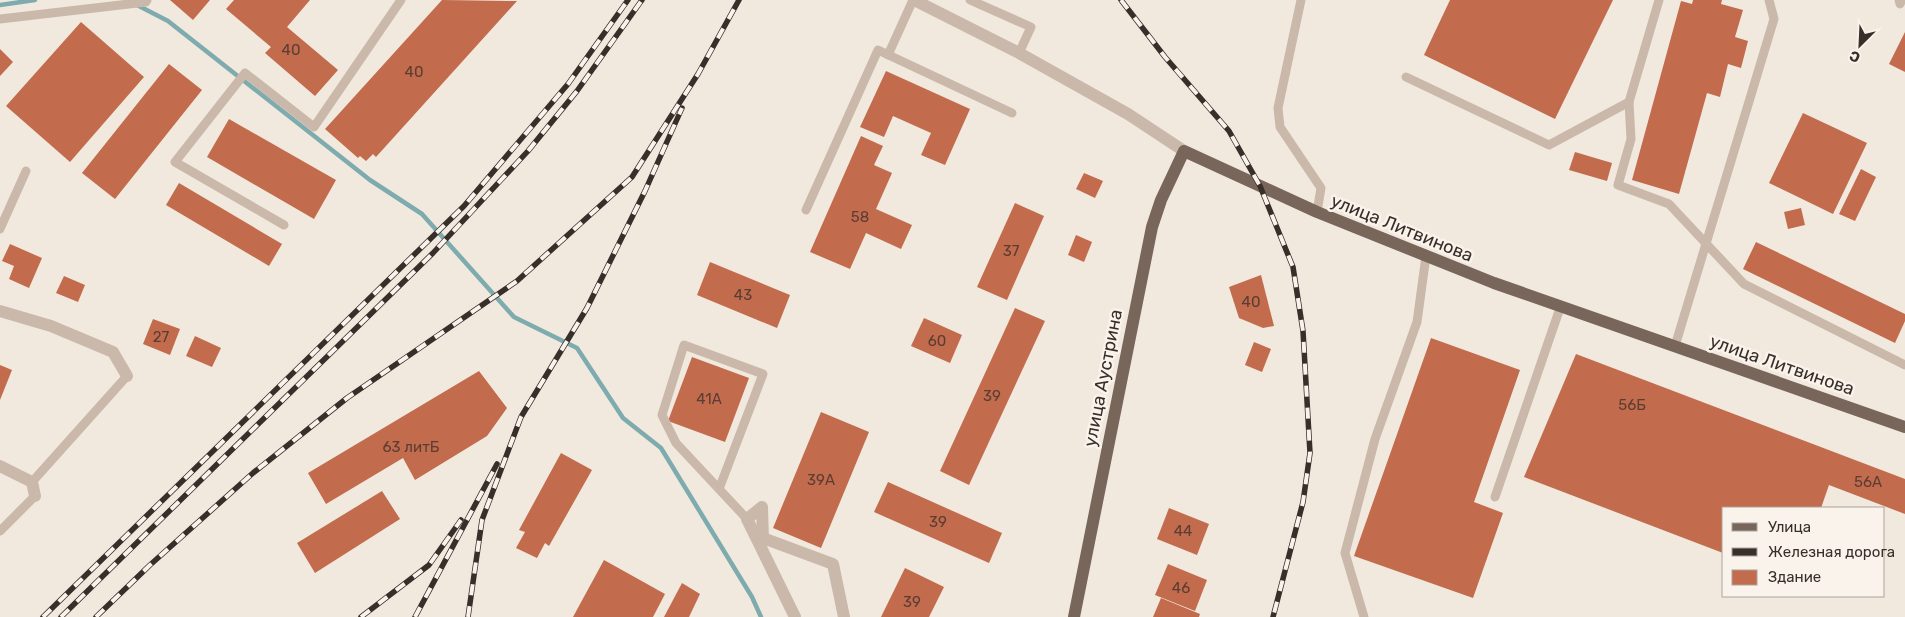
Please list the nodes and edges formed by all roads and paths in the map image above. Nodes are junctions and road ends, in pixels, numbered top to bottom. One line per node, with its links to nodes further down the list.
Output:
1 (147, 0): 9 (lane)
2 (401, 0): 19 (lane)
3 (913, 0): 10 (street, улица Литвинова); 11 (lane)
4 (970, 0): 8 (lane)
5 (1301, 0): 18 (lane)
6 (1659, 0): 13 (lane)
7 (1769, 0): 21 (lane)
8 (987, 4): 10 (lane)
9 (0, 19)
10 (1019, 53): 15 (street, улица Литвинова)
11 (888, 55): 14 (lane); 17 (lane)
12 (1406, 78): 13 (lane)
13 (1629, 102): 21 (lane)
14 (1012, 113)
15 (1184, 151): 18 (main road, улица Литвинова); 38 (main road, улица Аустрина)
16 (26, 172): 20 (lane)
17 (806, 210)
18 (1317, 212): 22 (main road, улица Литвинова)
19 (284, 225)
20 (0, 228)
21 (1706, 244): 25 (lane); 26 (lane)
22 (1426, 256): 23 (main road, улица Литвинова); 39 (lane)
23 (1560, 308): 25 (main road, улица Литвинова); 33 (lane)
24 (0, 311): 27 (street)
25 (1675, 346): 28 (main road, улица Литвинова)
26 (1905, 365)
27 (127, 376): 30 (lane)
28 (1905, 427)
29 (0, 466): 30 (street)
30 (32, 482): 32 (street)
31 (719, 489): 34 (lane)
32 (35, 496): 35 (lane)
33 (1495, 497)
34 (747, 519): 36 (street); 37 (street)
35 (0, 530)
36 (795, 617)
37 (844, 617)
38 (1074, 617)
39 (1364, 617)

